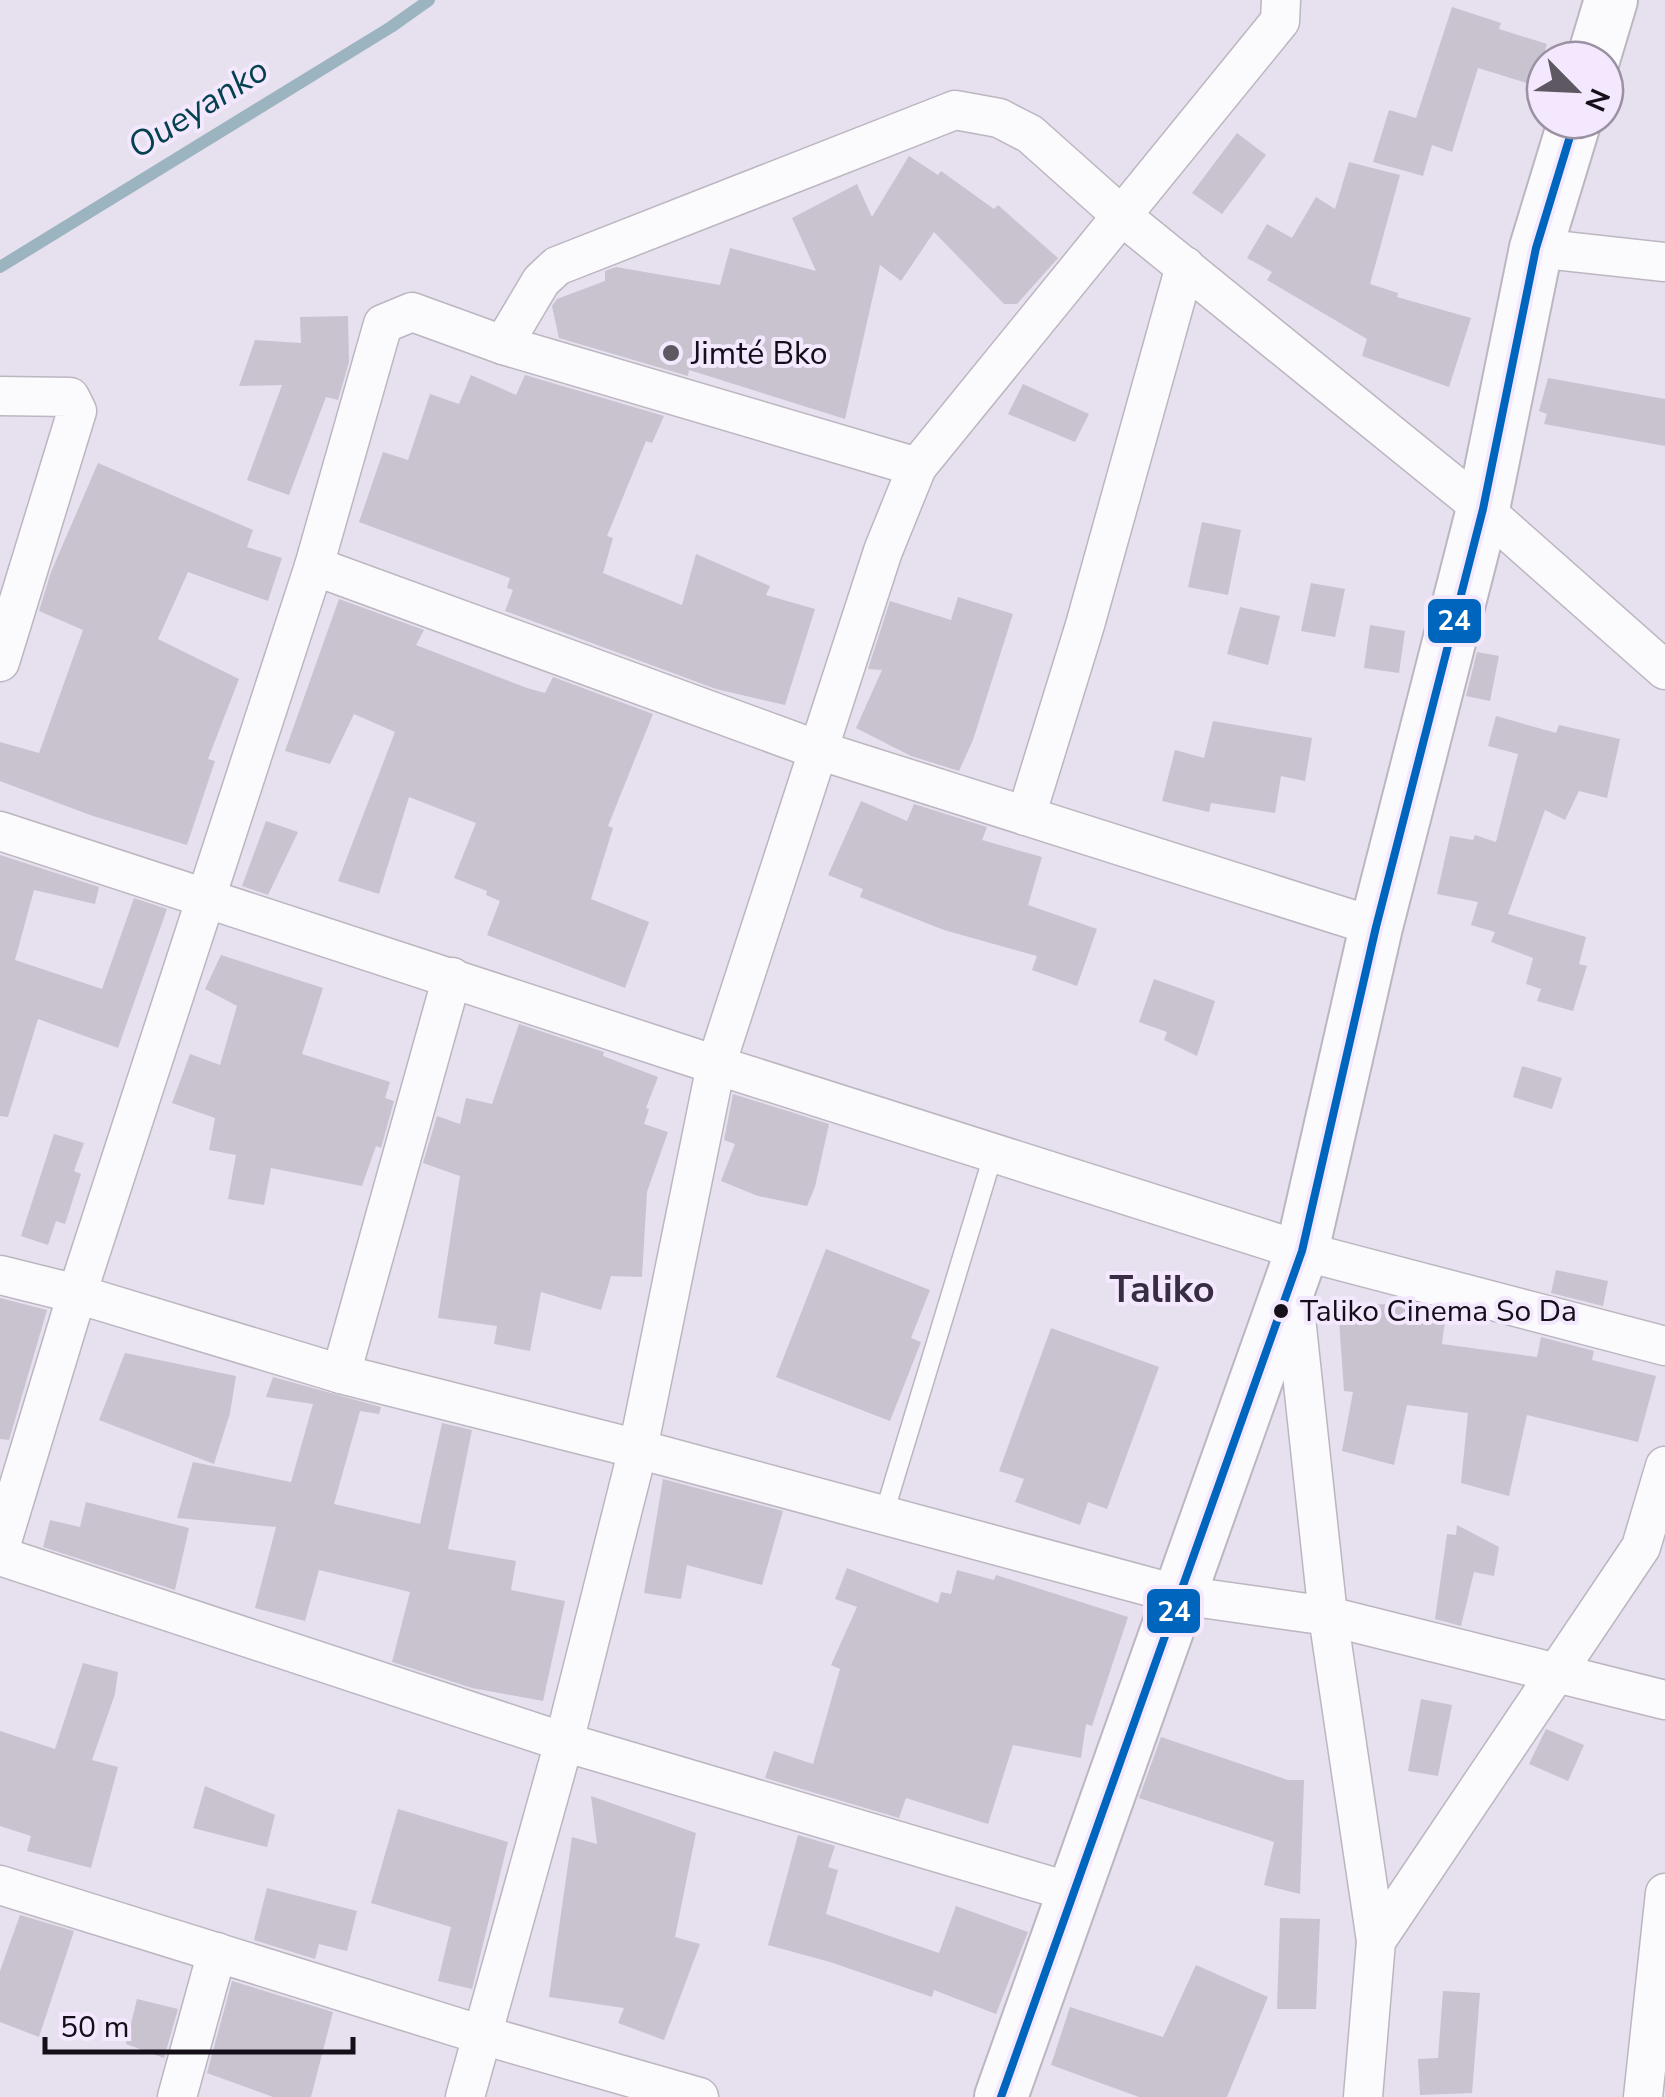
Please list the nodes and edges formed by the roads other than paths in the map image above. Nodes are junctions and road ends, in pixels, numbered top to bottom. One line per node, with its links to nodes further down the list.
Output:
1 (1281, 0): 5 (street)
2 (1611, 0): 3 (street)
3 (1599, 40)
4 (1568, 140): 6 (street)
5 (1122, 216): 8 (street); 9 (street); 11 (street)
6 (1536, 248): 7 (street); 12 (street)
7 (1665, 262)
8 (1185, 266): 12 (street); 17 (street)
9 (502, 345): 11 (street); 13 (street)
10 (0, 396): 14 (street)
11 (918, 467): 16 (street)
12 (1483, 508): 15 (street); 20 (street)
13 (314, 566): 16 (street); 19 (street)
14 (0, 662)
15 (1665, 670)
16 (818, 750): 17 (street); 22 (street)
17 (1026, 816): 20 (street)
18 (0, 830): 19 (street)
19 (208, 898): 21 (street); 26 (street)
20 (1376, 927): 24 (street)
21 (452, 977): 22 (street); 28 (street)
22 (716, 1065): 23 (street); 29 (street)
23 (994, 1152): 24 (street); 31 (lane)
24 (1297, 1266): 27 (street); 33 (street); 34 (street)
25 (0, 1275): 26 (street)
26 (77, 1294): 28 (street); 32 (street)
27 (1665, 1346)
28 (341, 1374): 29 (street)
29 (638, 1449): 31 (street); 37 (street)
30 (1665, 1466): 35 (street)
31 (883, 1516): 33 (street)
32 (0, 1552): 37 (street)
33 (1180, 1596): 34 (street); 39 (street)
34 (1328, 1616): 35 (street); 41 (street)
35 (1556, 1674): 36 (street); 41 (street)
36 (1665, 1700)
37 (564, 1742): 39 (street); 43 (street)
38 (0, 1884): 42 (street)
39 (1074, 1893): 47 (street)
40 (1665, 1893): 49 (street)
41 (1376, 1941): 48 (street)
42 (218, 1952): 43 (street); 44 (street)
43 (482, 2035): 45 (street); 46 (street)
44 (177, 2097)
45 (466, 2097)
46 (699, 2097)
47 (1002, 2097)
48 (1363, 2097)
49 (1643, 2097)

